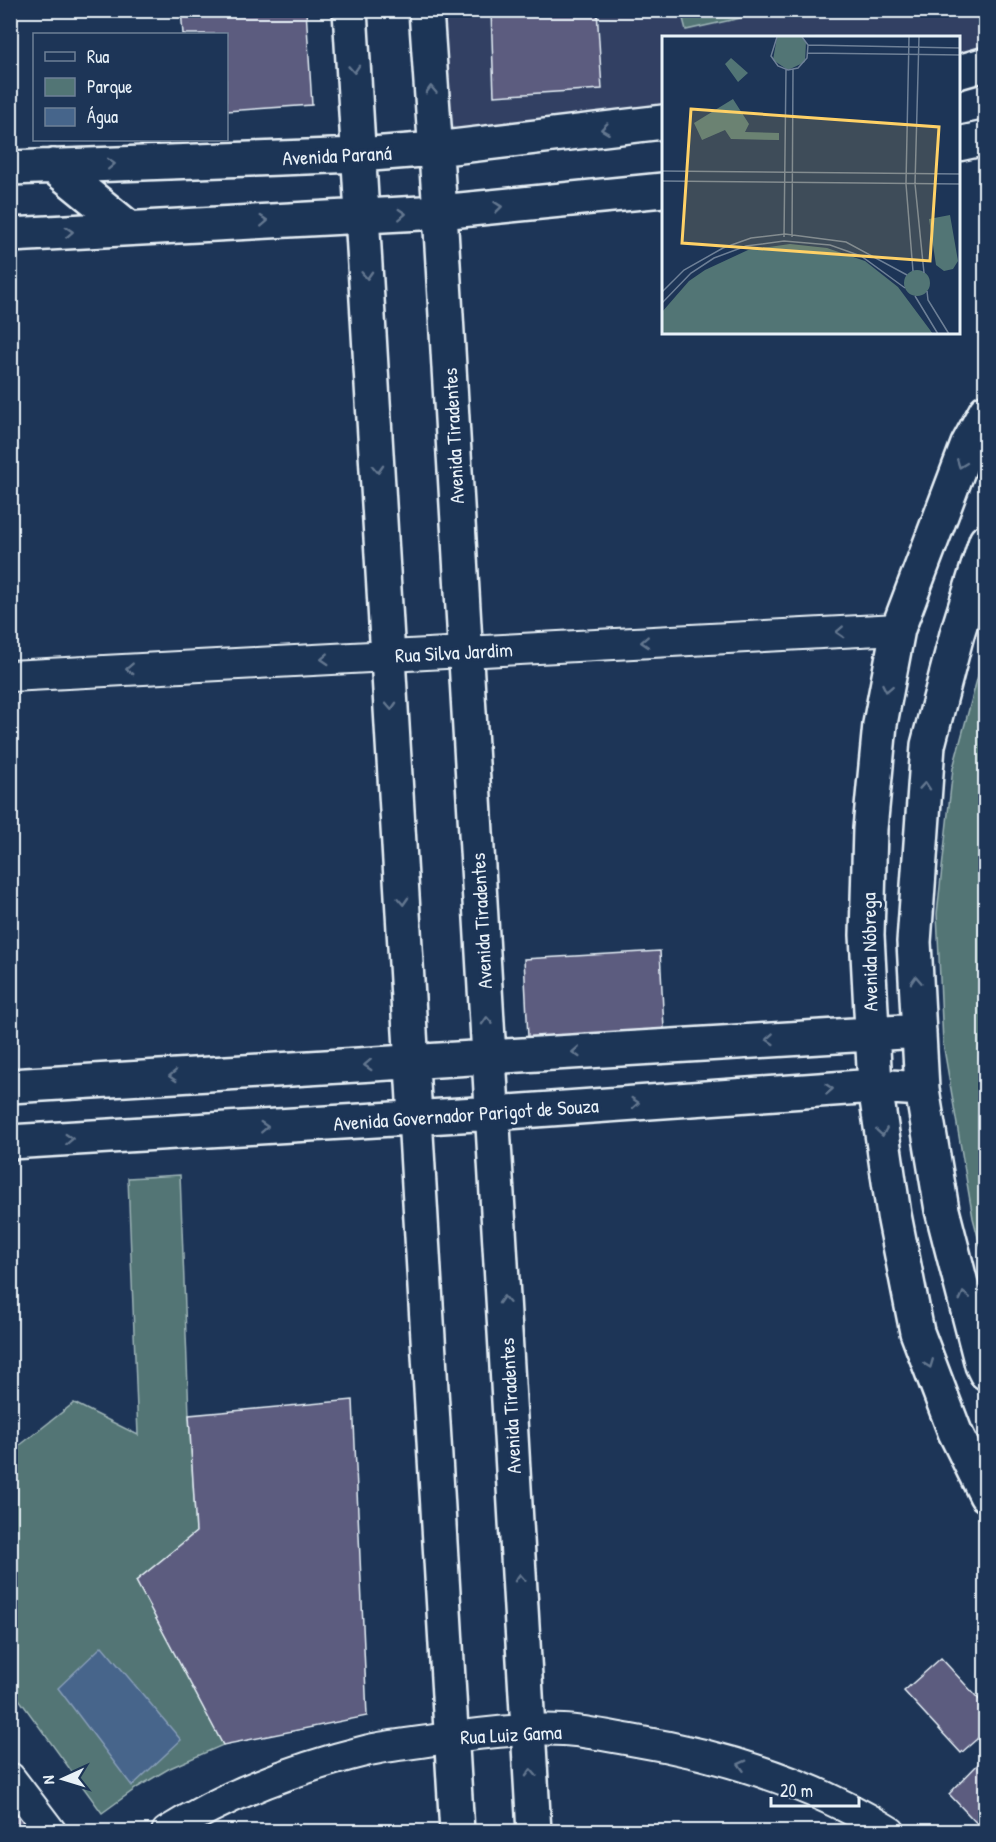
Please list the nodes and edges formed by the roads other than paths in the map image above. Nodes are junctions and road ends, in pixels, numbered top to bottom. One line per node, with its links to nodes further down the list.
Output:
1 (350, 10): 9 (main road, one-way to 9)
2 (426, 10): 8 (main road, Avenida Tiradentes, one-way to 2)
3 (986, 64): 4 (main road)
4 (960, 71)
5 (662, 122): 8 (main road, Avenida Paraná, one-way to 8)
6 (986, 138): 7 (main road)
7 (960, 144)
8 (435, 149): 9 (main road, Avenida Paraná); 13 (main road, Avenida Tiradentes)
9 (359, 155): 10 (main road, Avenida Paraná, one-way to 9); 14 (main road)
10 (53, 166): 11 (main road, Avenida Paraná); 15 (main road)
11 (10, 168)
12 (662, 190): 13 (main road, one-way to 12)
13 (440, 212): 14 (main road, one-way to 13); 20 (main road, Avenida Tiradentes)
14 (363, 216): 15 (main road, one-way to 14); 21 (main road, one-way to 21)
15 (129, 228): 16 (main road, one-way to 15)
16 (10, 235)
17 (986, 411): 19 (main road, Avenida Nóbrega, one-way to 19)
18 (986, 540): 23 (main road, one-way to 18)
19 (898, 629): 20 (street, Rua Silva Jardim, one-way to 20); 24 (main road, Avenida Nóbrega, one-way to 24)
20 (466, 652): 21 (street, Rua Silva Jardim); 25 (main road, Avenida Tiradentes, one-way to 20)
21 (388, 656): 22 (street, Rua Silva Jardim, one-way to 22); 26 (main road, one-way to 26)
22 (10, 676)
23 (919, 1031): 24 (main road); 29 (main road)
24 (871, 1033): 25 (main road, one-way to 25); 28 (main road, Avenida Nóbrega)
25 (489, 1058): 26 (main road); 30 (main road, Avenida Tiradentes)
26 (412, 1062): 27 (main road, one-way to 27); 31 (main road)
27 (10, 1086)
28 (875, 1086): 29 (main road, Avenida Governador Parigot de Souza); 30 (main road, Avenida Governador Parigot de Souza, one-way to 28); 34 (main road, Avenida Nóbrega, one-way to 34)
29 (922, 1089): 33 (main road, one-way to 29)
30 (493, 1113): 31 (main road, Avenida Governador Parigot de Souza); 35 (main road, Avenida Tiradentes, one-way to 30)
31 (416, 1118): 32 (main road, Avenida Governador Parigot de Souza, one-way to 31); 36 (main road)
32 (10, 1142)
33 (986, 1373)
34 (986, 1495)
35 (528, 1730): 36 (street, Rua Luiz Gama); 41 (main road, Avenida Tiradentes, one-way to 35); 42 (street, Rua Luiz Gama, one-way to 35)
36 (452, 1738): 39 (street, Rua Luiz Gama); 40 (main road)
37 (10, 1778): 38 (street)
38 (51, 1832)
39 (167, 1832)
40 (457, 1832)
41 (534, 1832)
42 (890, 1832)

